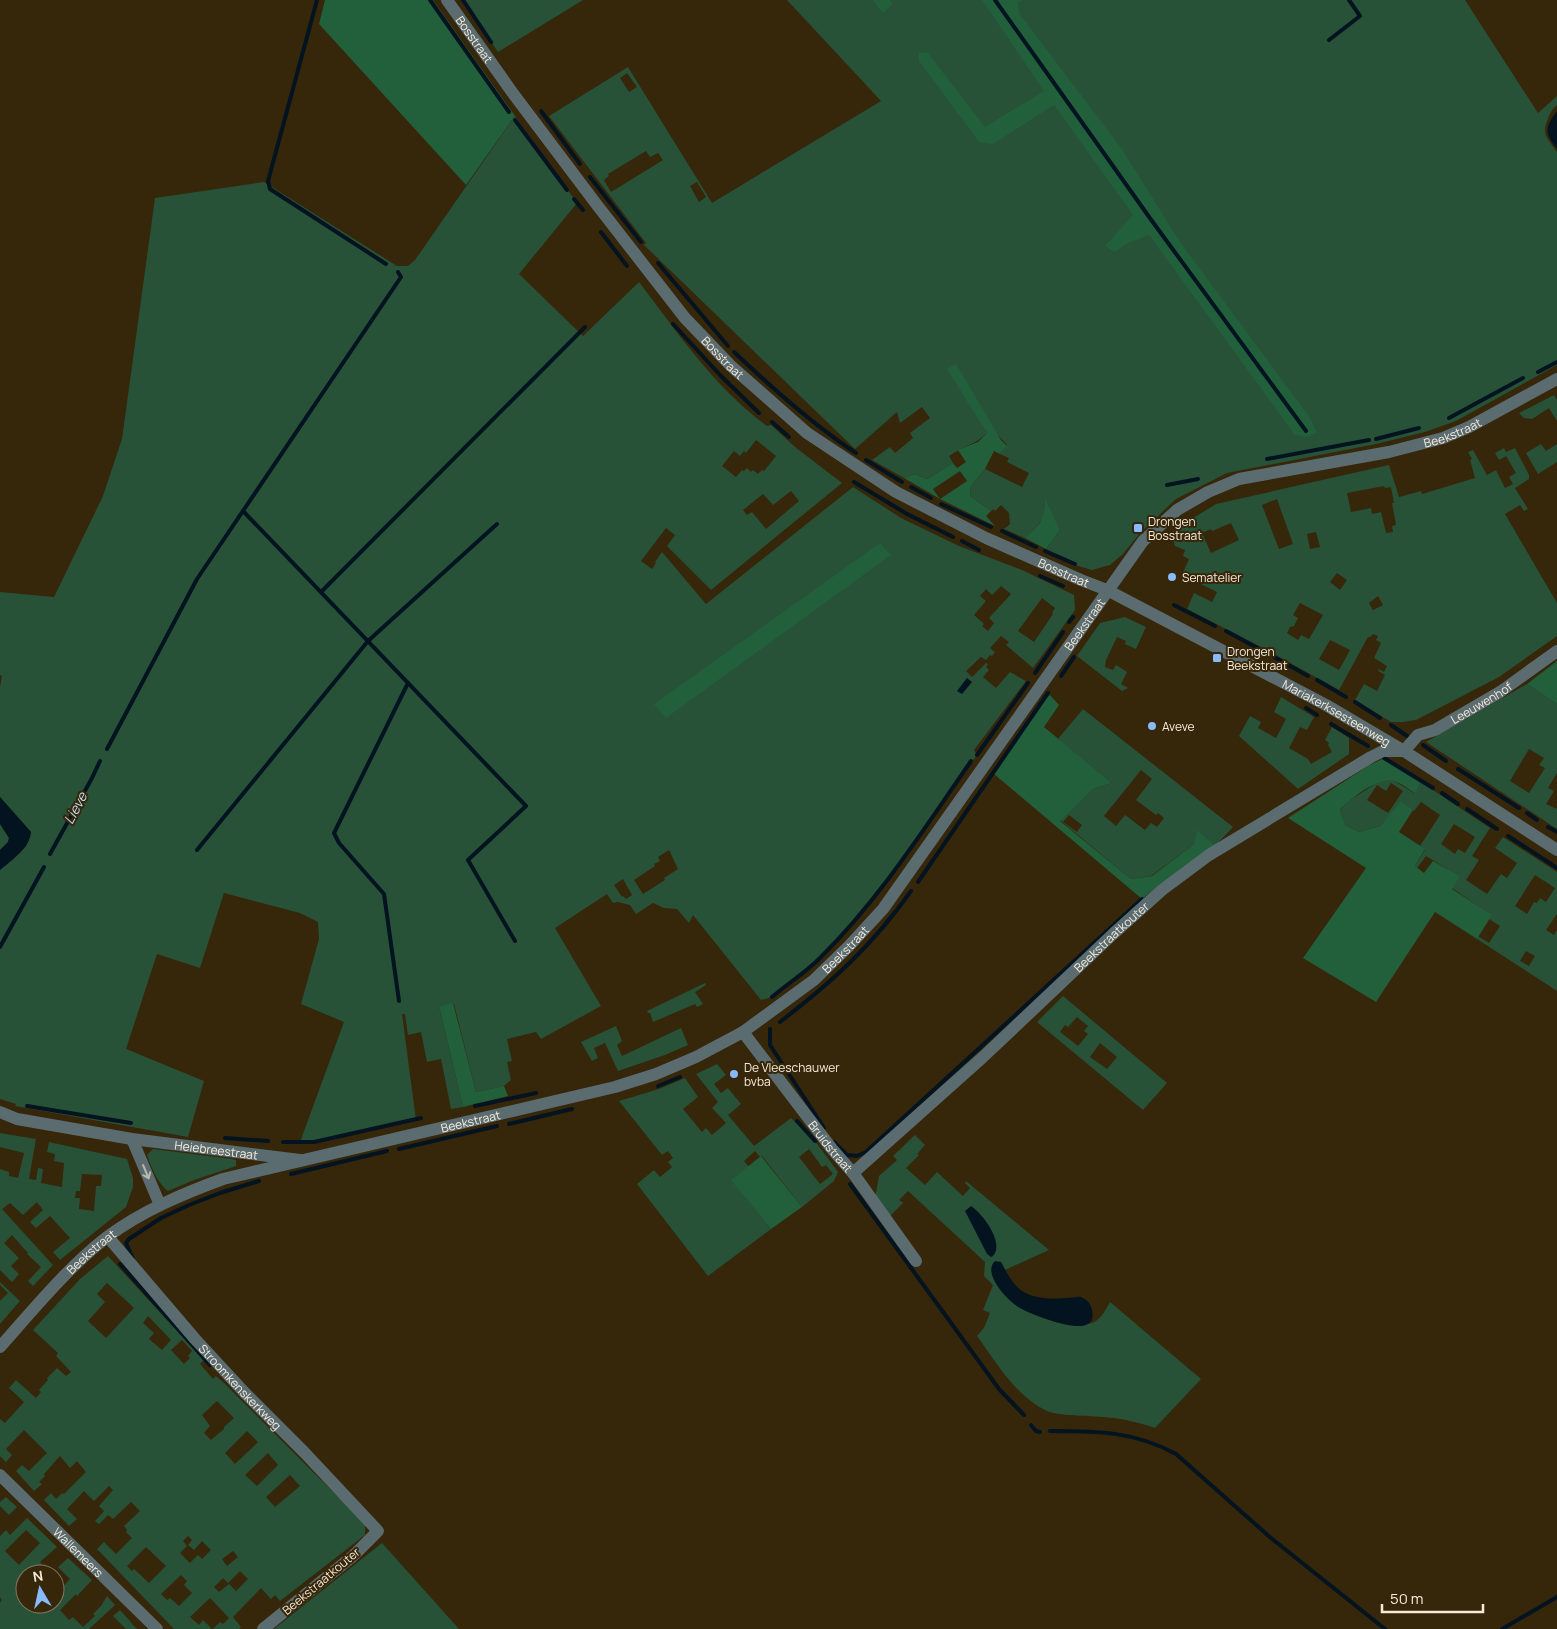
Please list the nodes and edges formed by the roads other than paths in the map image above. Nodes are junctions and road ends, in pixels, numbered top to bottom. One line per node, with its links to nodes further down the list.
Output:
1 (448, 0): 3 (street, Bosstraat)
2 (1557, 379): 3 (street, Beekstraat)
3 (1107, 590): 5 (street, Mariakerksesteenweg); 7 (street, Beekstraat)
4 (1557, 651): 5 (street, Leeuwenhof)
5 (1404, 752): 6 (street, Mariakerksesteenweg); 11 (street, Beekstraatkouter)
6 (1557, 850)
7 (743, 1032): 10 (street, Beekstraat); 11 (street, Bruidstraat)
8 (0, 1112): 9 (street, Heiebreestraat)
9 (132, 1139): 10 (street, Heiebreestraat); 12 (street, one-way to 12)
10 (300, 1160): 12 (street, Beekstraat)
11 (853, 1173): 14 (street, Bruidstraat)
12 (160, 1205): 13 (street, Beekstraat)
13 (108, 1237): 15 (street, Beekstraat); 17 (street, Stroomkenskerkweg)
14 (916, 1261)
15 (0, 1348)
16 (0, 1475): 18 (street, Wallemeers)
17 (378, 1531): 19 (street, Beekstraatkouter)
18 (157, 1629)
19 (263, 1629)

